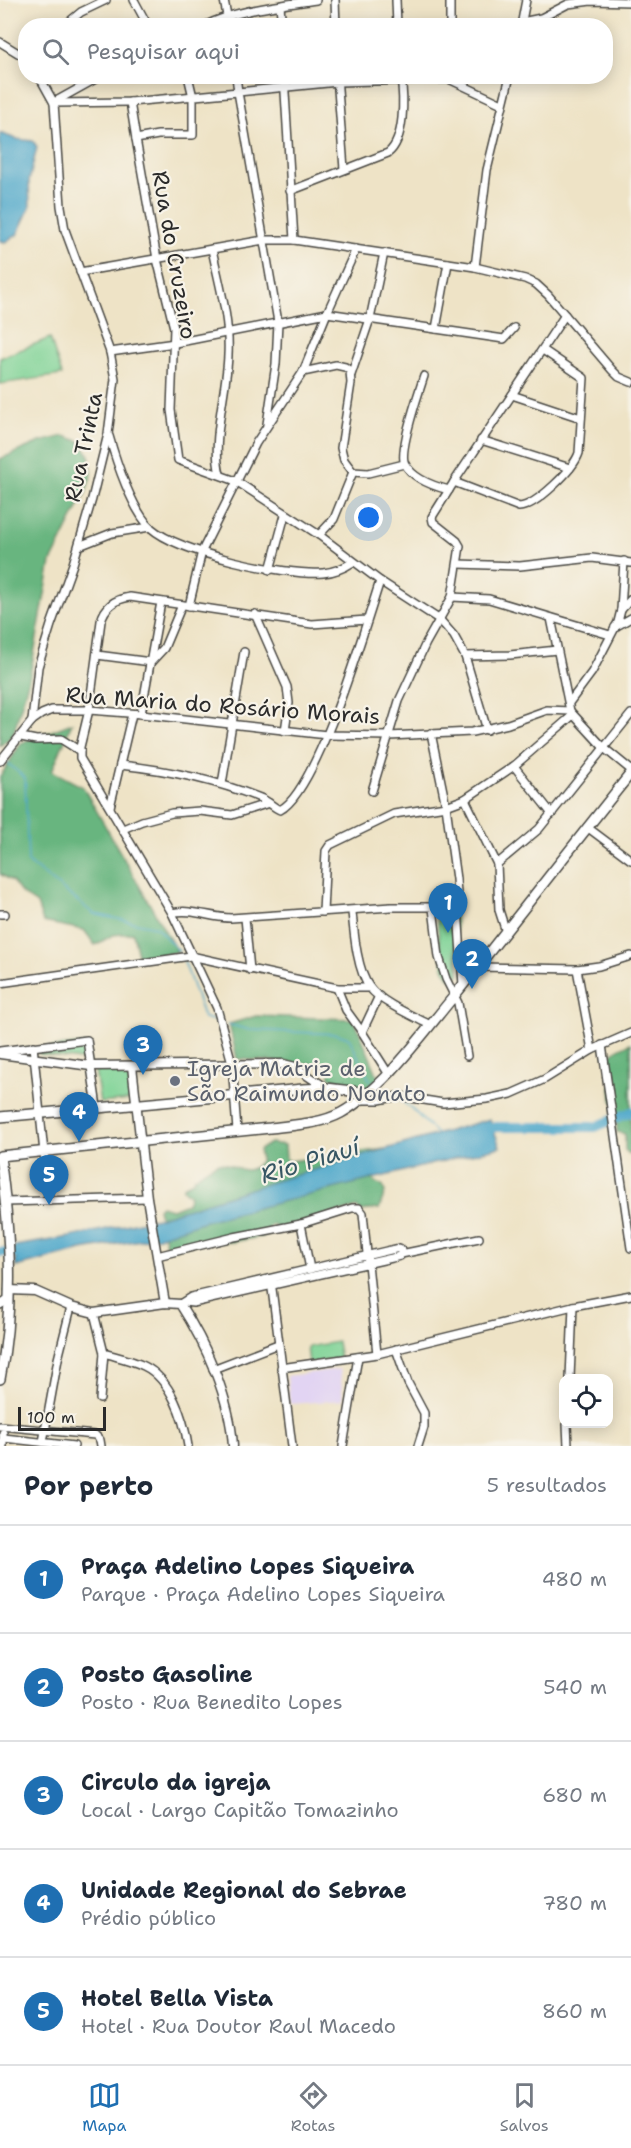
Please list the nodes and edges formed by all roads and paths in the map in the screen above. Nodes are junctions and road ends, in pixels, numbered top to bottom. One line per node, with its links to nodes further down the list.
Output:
1 (106, 0): 12 (street)
2 (134, 0): 13 (street)
3 (224, 0): 11 (street)
4 (316, 0): 10 (street)
5 (335, 0): 16 (street)
6 (396, 0): 17 (street)
7 (450, 0): 18 (street)
8 (526, 0): 19 (street)
9 (631, 2): 20 (street)
10 (280, 6): 11 (street); 15 (street)
11 (227, 16): 14 (street)
12 (74, 18)
13 (144, 18)
14 (222, 18)
15 (281, 18)
16 (336, 18)
17 (397, 18)
18 (450, 18)
19 (523, 18)
20 (541, 18)
21 (0, 42): 22 (street)
22 (18, 53)
23 (43, 84): 36 (street, Rua Trinta)
24 (87, 84): 36 (street)
25 (190, 84): 34 (street, Rua do Cruzeiro)
26 (237, 84): 33 (street)
27 (302, 84): 32 (street)
28 (337, 84): 39 (street)
29 (402, 84): 39 (street)
30 (461, 84): 37 (street)
31 (508, 84): 37 (street)
32 (285, 86): 33 (street); 40 (street)
33 (238, 92): 34 (street); 41 (street)
34 (193, 98): 35 (street); 38 (street, Rua do Cruzeiro)
35 (130, 102): 36 (street); 38 (street)
36 (54, 103): 49 (street, Rua Trinta)
37 (502, 104): 48 (street)
38 (136, 139): 46 (street, Rua do Cruzeiro)
39 (344, 169): 40 (street)
40 (290, 190): 42 (street)
41 (264, 240): 42 (street); 43 (street); 53 (street)
42 (294, 240): 44 (street)
43 (212, 249): 46 (street); 56 (street)
44 (356, 249): 45 (street); 50 (street)
45 (384, 253): 47 (street); 52 (street)
46 (157, 259): 49 (street); 57 (street, Rua do Cruzeiro)
47 (448, 263): 48 (street); 55 (street)
48 (475, 267): 51 (street)
49 (80, 272): 59 (street, Rua Trinta)
50 (327, 313): 52 (street); 53 (street); 60 (street)
51 (566, 315): 58 (street); 63 (street)
52 (370, 319): 55 (street); 61 (street)
53 (278, 322): 56 (street); 66 (street)
54 (514, 328): 55 (street)
55 (436, 329)
56 (229, 333): 57 (street); 72 (street)
57 (175, 343): 59 (street); 72 (street, Rua do Cruzeiro)
58 (543, 350): 64 (street); 65 (street)
59 (110, 352): 67 (street, Rua Trinta)
60 (303, 372): 61 (street); 66 (street)
61 (351, 375): 71 (street)
62 (424, 376): 69 (street)
63 (631, 382)
64 (512, 395): 65 (street); 68 (street)
65 (581, 418): 70 (street)
66 (267, 424): 73 (street)
67 (108, 434): 77 (street); 79 (street, Rua Trinta)
68 (482, 440): 70 (street); 74 (street)
69 (404, 464): 71 (street); 75 (street)
70 (570, 468): 74 (street)
71 (353, 472): 78 (street)
72 (220, 474): 73 (street, Rua do Cruzeiro)
73 (236, 481): 76 (street, Rua do Cruzeiro); 80 (street)
74 (454, 482): 75 (street)
75 (449, 490): 83 (street)
76 (285, 515): 78 (street, Rua do Cruzeiro); 84 (street)
77 (150, 527): 79 (street); 80 (street)
78 (319, 535): 81 (street, Rua do Cruzeiro)
79 (79, 546): 110 (street, Rua Trinta)
80 (202, 551): 84 (street); 91 (street)
81 (353, 562): 84 (street); 86 (street, Rua do Cruzeiro)
82 (627, 562): 83 (street); 85 (street)
83 (458, 564): 88 (street)
84 (270, 570)
85 (623, 578): 87 (street); 92 (street)
86 (380, 581): 96 (street); 97 (street, Rua do Cruzeiro)
87 (631, 587)
88 (452, 597): 94 (street); 97 (street)
89 (631, 599): 92 (street)
90 (160, 602): 91 (street); 102 (street); 104 (street)
91 (186, 606): 93 (street); 104 (street)
92 (621, 610): 98 (street)
93 (255, 614): 96 (street); 112 (street)
94 (551, 618): 99 (street); 100 (street)
95 (631, 618): 98 (street)
96 (367, 620): 115 (street)
97 (440, 620): 103 (street, Rua do Cruzeiro); 117 (street)
98 (615, 627): 99 (street)
99 (610, 635): 106 (street)
100 (557, 651): 103 (street); 106 (street)
101 (243, 652): 111 (street)
102 (97, 655): 104 (street); 105 (street)
103 (465, 656): 113 (street, Rua do Cruzeiro)
104 (151, 662): 108 (street)
105 (89, 710): 107 (street, Rua Maria do Rosário Morais); 110 (street, Rua Maria do Rosário Morais); 119 (street)
106 (571, 710): 113 (street, Rua Maria do Rosário Morais); 118 (street); 122 (street)
107 (132, 714): 108 (street, Rua Maria do Rosário Morais); 121 (street)
108 (141, 714): 111 (street, Rua Maria do Rosário Morais)
109 (631, 714): 118 (street)
110 (32, 721): 116 (street)
111 (232, 725): 112 (street, Rua Maria do Rosário Morais); 124 (street)
112 (285, 730): 115 (street, Rua Maria do Rosário Morais)
113 (487, 730): 114 (street, Rua Maria do Rosário Morais)
114 (431, 734): 117 (street, Rua Maria do Rosário Morais); 128 (street)
115 (327, 735): 117 (street, Rua Maria do Rosário Morais); 127 (street)
116 (21, 736): 119 (street); 120 (street)
117 (389, 736): 125 (street)
118 (604, 748): 123 (street); 130 (street)
119 (80, 751): 129 (street)
120 (0, 761)
121 (120, 765): 124 (street); 129 (street)
122 (514, 766): 126 (street); 130 (street)
123 (631, 771): 131 (main road)
124 (222, 784): 127 (street)
125 (372, 791)
126 (465, 799): 128 (street); 134 (street)
127 (269, 803): 132 (street)
128 (446, 806): 135 (street); 137 (street)
129 (110, 807): 132 (street)
130 (552, 814): 134 (street)
131 (587, 827): 133 (street); 141 (main road)
132 (123, 829): 139 (street)
133 (631, 860)
134 (497, 864): 141 (street)
135 (459, 907): 136 (street); 148 (street)
136 (433, 908): 138 (street); 151 (street)
137 (323, 912): 138 (street); 140 (street)
138 (352, 912): 150 (street)
139 (172, 913): 140 (street); 142 (street)
140 (245, 918): 146 (street)
141 (506, 932): 144 (main road)
142 (191, 956): 146 (street); 147 (street); 162 (street)
143 (631, 957): 145 (street)
144 (479, 967): 145 (street); 148 (main road)
145 (577, 969): 158 (street)
146 (250, 970): 149 (street)
147 (0, 983)
148 (463, 985): 151 (main road)
149 (337, 988): 150 (street); 154 (street)
150 (370, 988): 152 (street)
151 (455, 994): 153 (main road); 160 (street)
152 (379, 996): 153 (street); 154 (street)
153 (430, 1025): 165 (main road)
154 (362, 1032): 165 (street)
155 (631, 1033): 156 (street)
156 (602, 1045): 158 (street); 182 (street)
157 (33, 1046): 159 (street); 161 (street); 163 (street)
158 (592, 1050): 168 (street)
159 (0, 1052): 161 (street)
160 (467, 1056)
161 (34, 1058): 163 (street); 171 (street)
162 (232, 1063): 164 (street); 166 (street); 167 (street)
163 (91, 1066): 164 (street); 170 (street)
164 (132, 1066): 169 (street)
165 (388, 1073): 168 (main road)
166 (326, 1088): 167 (main road); 168 (main road)
167 (234, 1095): 169 (main road); 173 (street)
168 (365, 1096): 173 (main road)
169 (135, 1103): 170 (main road); 174 (street)
170 (97, 1107): 171 (main road)
171 (41, 1112): 172 (main road); 175 (street)
172 (0, 1117)
173 (237, 1131): 174 (main road)
174 (140, 1143): 175 (main road); 177 (street)
175 (45, 1152): 176 (main road); 178 (street)
176 (0, 1156): 179 (main road)
177 (147, 1198): 178 (street); 183 (street)
178 (49, 1201): 179 (street)
179 (6, 1202): 188 (main road)
180 (301, 1224): 183 (street); 184 (street); 185 (street)
181 (479, 1238): 184 (street)
182 (631, 1248)
183 (157, 1256): 191 (street)
184 (369, 1259): 186 (street); 199 (street)
185 (310, 1269): 186 (street); 187 (street)
186 (323, 1270): 187 (street)
187 (271, 1282): 192 (street); 196 (street)
188 (9, 1286): 190 (main road); 194 (street)
189 (631, 1295): 193 (street)
190 (4, 1302): 204 (main road)
191 (165, 1303): 192 (street); 195 (street)
192 (182, 1303): 202 (street)
193 (573, 1306): 197 (street); 203 (street)
194 (70, 1308): 195 (street); 208 (street)
195 (94, 1313): 198 (street)
196 (278, 1344): 201 (street); 202 (street)
197 (396, 1349): 199 (street); 217 (street)
198 (104, 1353): 205 (street); 213 (street)
199 (377, 1354): 200 (street)
200 (358, 1357): 201 (street); 216 (street)
201 (281, 1368): 215 (street)
202 (213, 1369): 214 (street)
203 (570, 1374)
204 (0, 1379)
205 (100, 1399)
206 (0, 1427): 208 (street); 209 (street)
207 (567, 1428): 218 (street)
208 (45, 1432): 210 (street); 212 (street)
209 (4, 1442): 210 (street)
210 (43, 1442): 211 (street)
211 (74, 1446)
212 (101, 1446)
213 (188, 1446)
214 (234, 1446)
215 (292, 1446)
216 (342, 1446)
217 (418, 1446)
218 (568, 1446)

